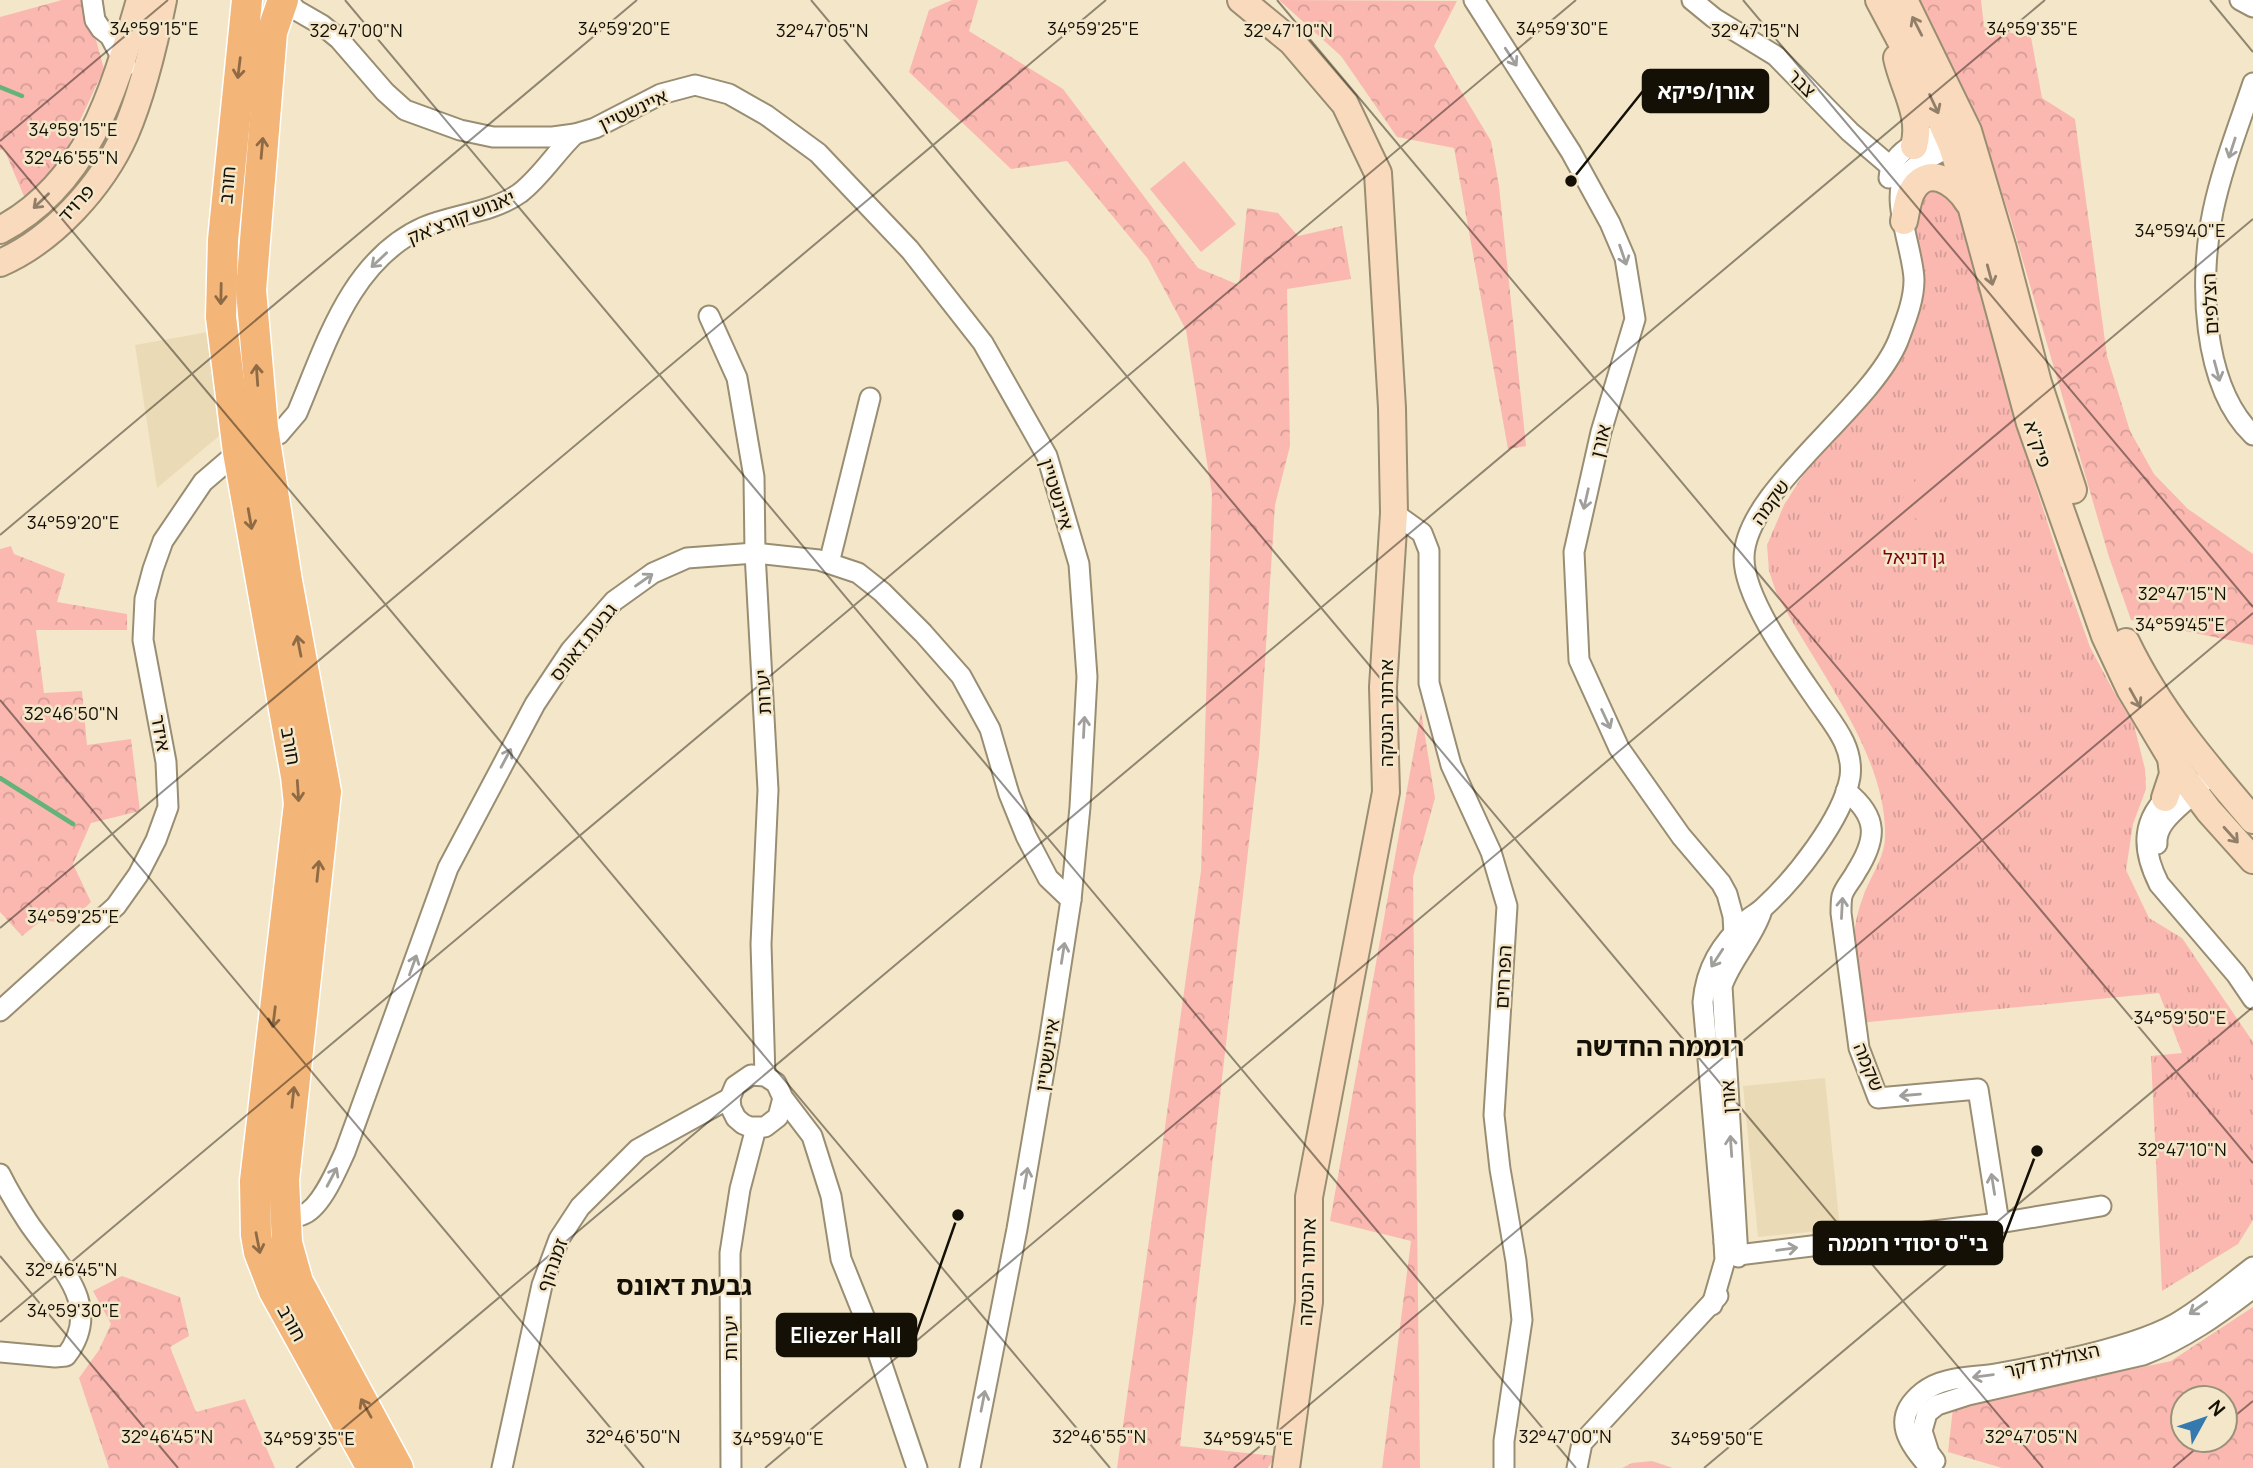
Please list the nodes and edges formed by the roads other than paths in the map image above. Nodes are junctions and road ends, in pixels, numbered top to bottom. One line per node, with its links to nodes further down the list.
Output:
1 (92, 0): 14 (street)
2 (140, 0): 14 (main road, פרויד)
3 (163, 0): 16 (main road, פרויד)
4 (247, 0): 29 (main road, חורב, one-way to 29)
5 (273, 0): 13 (main road)
6 (285, 0): 13 (main road, חורב); 17 (street, איינשטיין)
7 (1241, 0): 30 (main road, ארתור הנטקה)
8 (1474, 0): 40 (street, אורן, one-way to 40)
9 (1692, 0): 20 (street, צבר)
10 (2240, 0): 12 (street)
11 (1891, 5): 18 (main road, פיק"א); 19 (main road)
12 (2253, 7)
13 (272, 32): 29 (main road, חורב, one-way to 13)
14 (123, 59): 16 (street); 23 (main road, פרויד, one-way to 23)
15 (2253, 83): 28 (street, הצלפים, one-way to 28)
16 (137, 100): 24 (main road, פרויד)
17 (575, 134): 29 (street, יאנוש קורצ'אק, one-way to 29); 41 (street, איינשטיין, one-way to 17)
18 (1956, 137): 19 (street); 20 (street); 21 (main road, פיק"א); 34 (main road, פיק"א)
19 (1914, 145): 20 (street)
20 (1897, 172): 22 (street, שקמה); 25 (street)
21 (1972, 209): 22 (main road); 33 (main road, פיק"א, one-way to 33)
22 (1904, 221): 25 (street, שקמה)
23 (0, 230)
24 (0, 262)
25 (1909, 306): 35 (street, שקמה)
26 (709, 316): 31 (street, יערות)
27 (870, 398): 32 (street)
28 (2253, 435)
29 (252, 447): 45 (street, אידר); 51 (main road, חורב, one-way to 51); 53 (main road, חורב, one-way to 29)
30 (1394, 513): 67 (main road, ארתור הנטקה); 68 (street, הפרחים)
31 (755, 553): 32 (street, גבעת דאונס); 46 (street, יערות); 53 (street, גבעת דאונס, one-way to 31)
32 (829, 563): 41 (street, גבעת דאונס)
33 (2171, 758): 36 (main road, פיק"א); 37 (main road)
34 (2211, 771): 36 (street); 38 (main road, פיק"א)
35 (1846, 791): 42 (street, שקמה); 54 (street, שקמה, one-way to 35)
36 (2196, 795): 37 (street); 37 (main road); 39 (main road, פיק"א, one-way to 39)
37 (2170, 805): 44 (street)
38 (2253, 820)
39 (2253, 860)
40 (1721, 883): 42 (street, אורן); 43 (street, אורן)
41 (1071, 900): 66 (street, איינשטיין, one-way to 41)
42 (1763, 908): 43 (street, אורן); 55 (street, אורן, one-way to 42)
43 (1734, 934): 55 (street, אורן, one-way to 55)
44 (2253, 999)
45 (0, 1011)
46 (765, 1076): 47 (street); 48 (street)
47 (730, 1098): 49 (street); 63 (street, זמנהוף)
48 (783, 1098): 49 (street); 65 (street)
49 (756, 1128): 64 (street, יערות)
50 (0, 1174): 59 (street)
51 (256, 1181): 53 (street); 61 (main road, חורב, one-way to 61)
52 (2101, 1206): 54 (street)
53 (294, 1214): 62 (main road, חורב, one-way to 53)
54 (1998, 1223): 55 (street, one-way to 54)
55 (1731, 1249): 69 (street, אורן)
56 (2253, 1267): 70 (street, הצוללת דקר, one-way to 70)
57 (2253, 1288): 71 (street, הצוללת דקר)
58 (0, 1352): 59 (street)
59 (25, 1355): 60 (street)
60 (0, 1365)
61 (372, 1468)
62 (398, 1468)
63 (502, 1468)
64 (731, 1468)
65 (917, 1468)
66 (970, 1468)
67 (1286, 1468)
68 (1504, 1468)
69 (1577, 1468)
70 (1930, 1468)
71 (1940, 1468)

